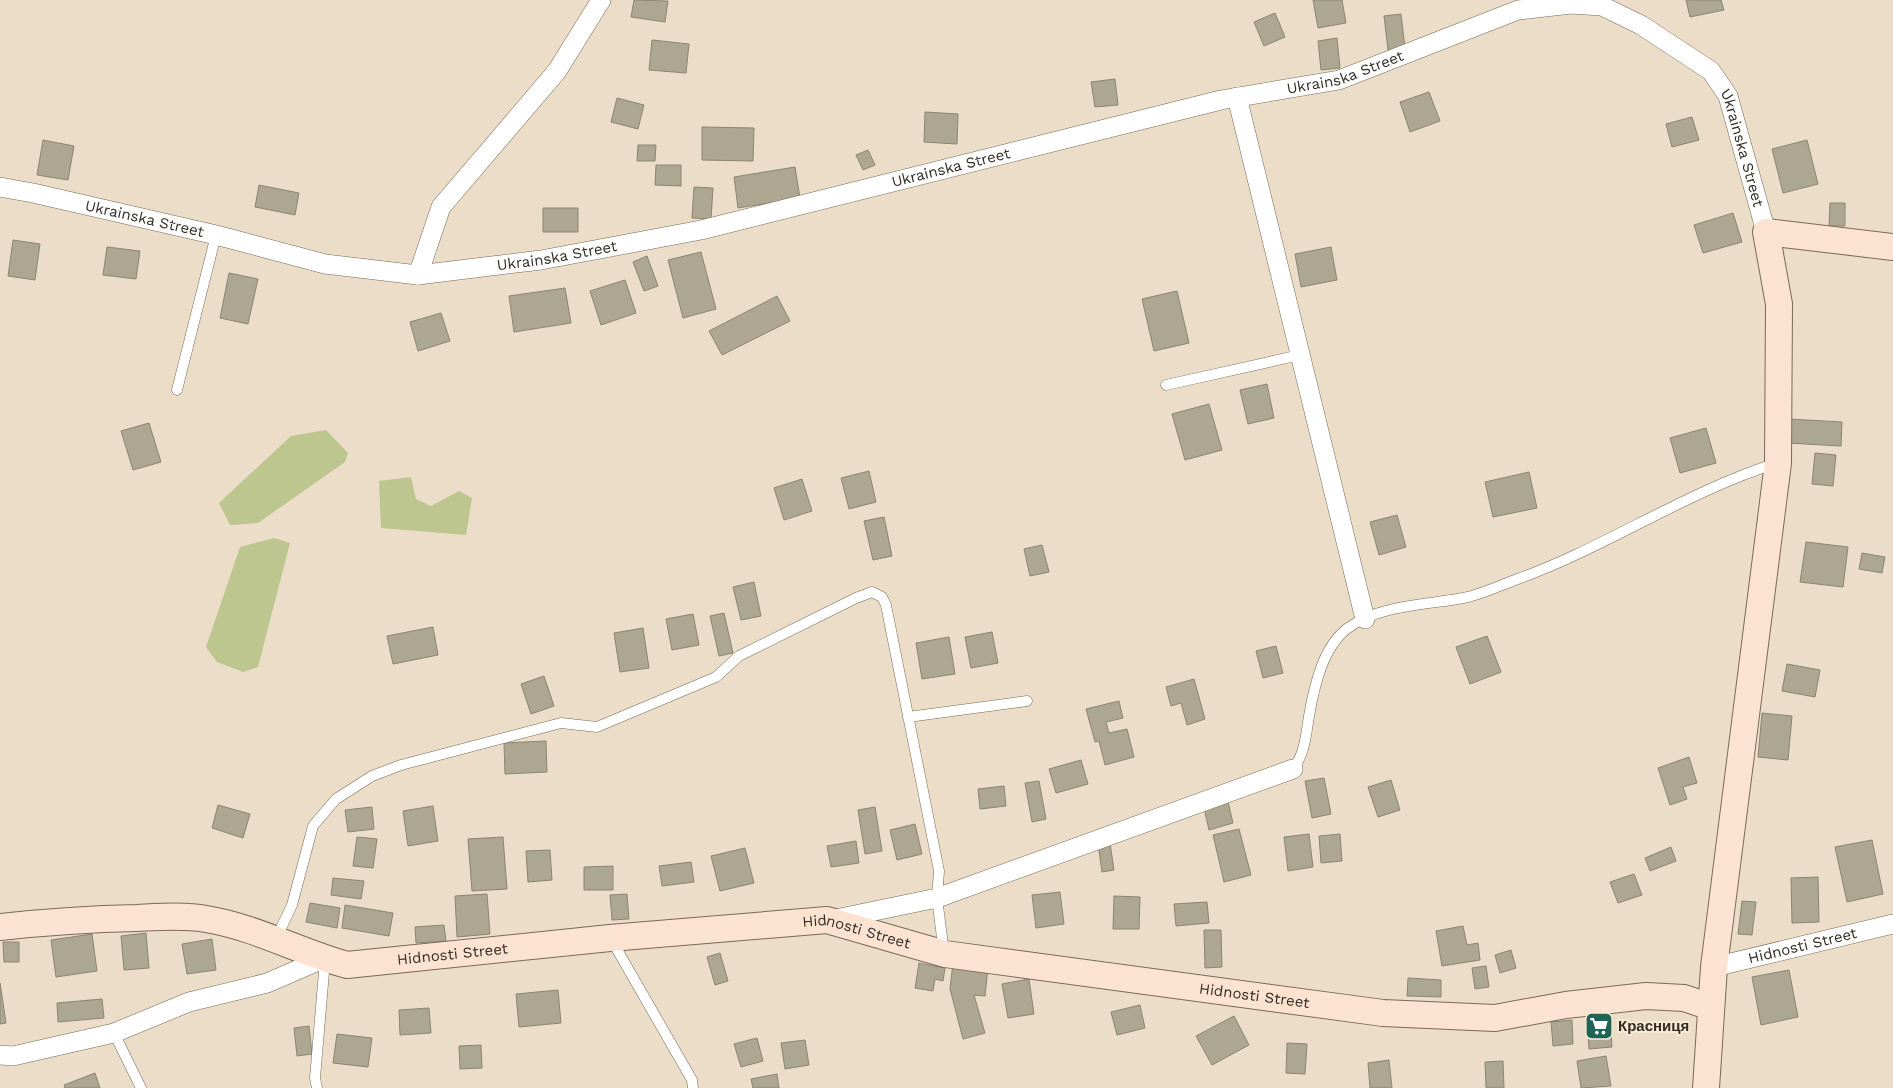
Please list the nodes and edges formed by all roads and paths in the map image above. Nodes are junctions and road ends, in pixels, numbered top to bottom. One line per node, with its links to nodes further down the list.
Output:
1 (601, 0): 7 (street)
2 (1237, 97): 4 (street, Ukrainska Street); 7 (street, Ukrainska Street); 8 (street)
3 (0, 187): 5 (street, Ukrainska Street)
4 (1766, 232): 6 (street); 11 (street)
5 (216, 235): 7 (street, Ukrainska Street); 10 (lane)
6 (1893, 247)
7 (418, 275)
8 (1300, 355): 9 (lane); 12 (street)
9 (1166, 385)
10 (177, 390)
11 (1778, 463): 12 (lane); 24 (street)
12 (1365, 619): 15 (lane)
13 (1027, 701): 14 (lane)
14 (908, 717): 16 (lane); 21 (lane)
15 (1293, 769): 16 (street)
16 (937, 898): 17 (street); 22 (lane)
17 (827, 920): 20 (street, Hidnosti Street); 22 (street, Hidnosti Street)
18 (1893, 924): 24 (street, Hidnosti Street)
19 (0, 927): 21 (street, Hidnosti Street)
20 (610, 938): 23 (street, Hidnosti Street); 30 (lane)
21 (276, 939): 23 (street, Hidnosti Street)
22 (945, 954): 25 (street, Hidnosti Street)
23 (325, 958): 26 (street); 29 (lane)
24 (1714, 967): 25 (street)
25 (1711, 1007): 31 (street)
26 (114, 1033): 27 (street); 28 (lane)
27 (0, 1055)
28 (141, 1088)
29 (317, 1088)
30 (693, 1088)
31 (1706, 1088)

